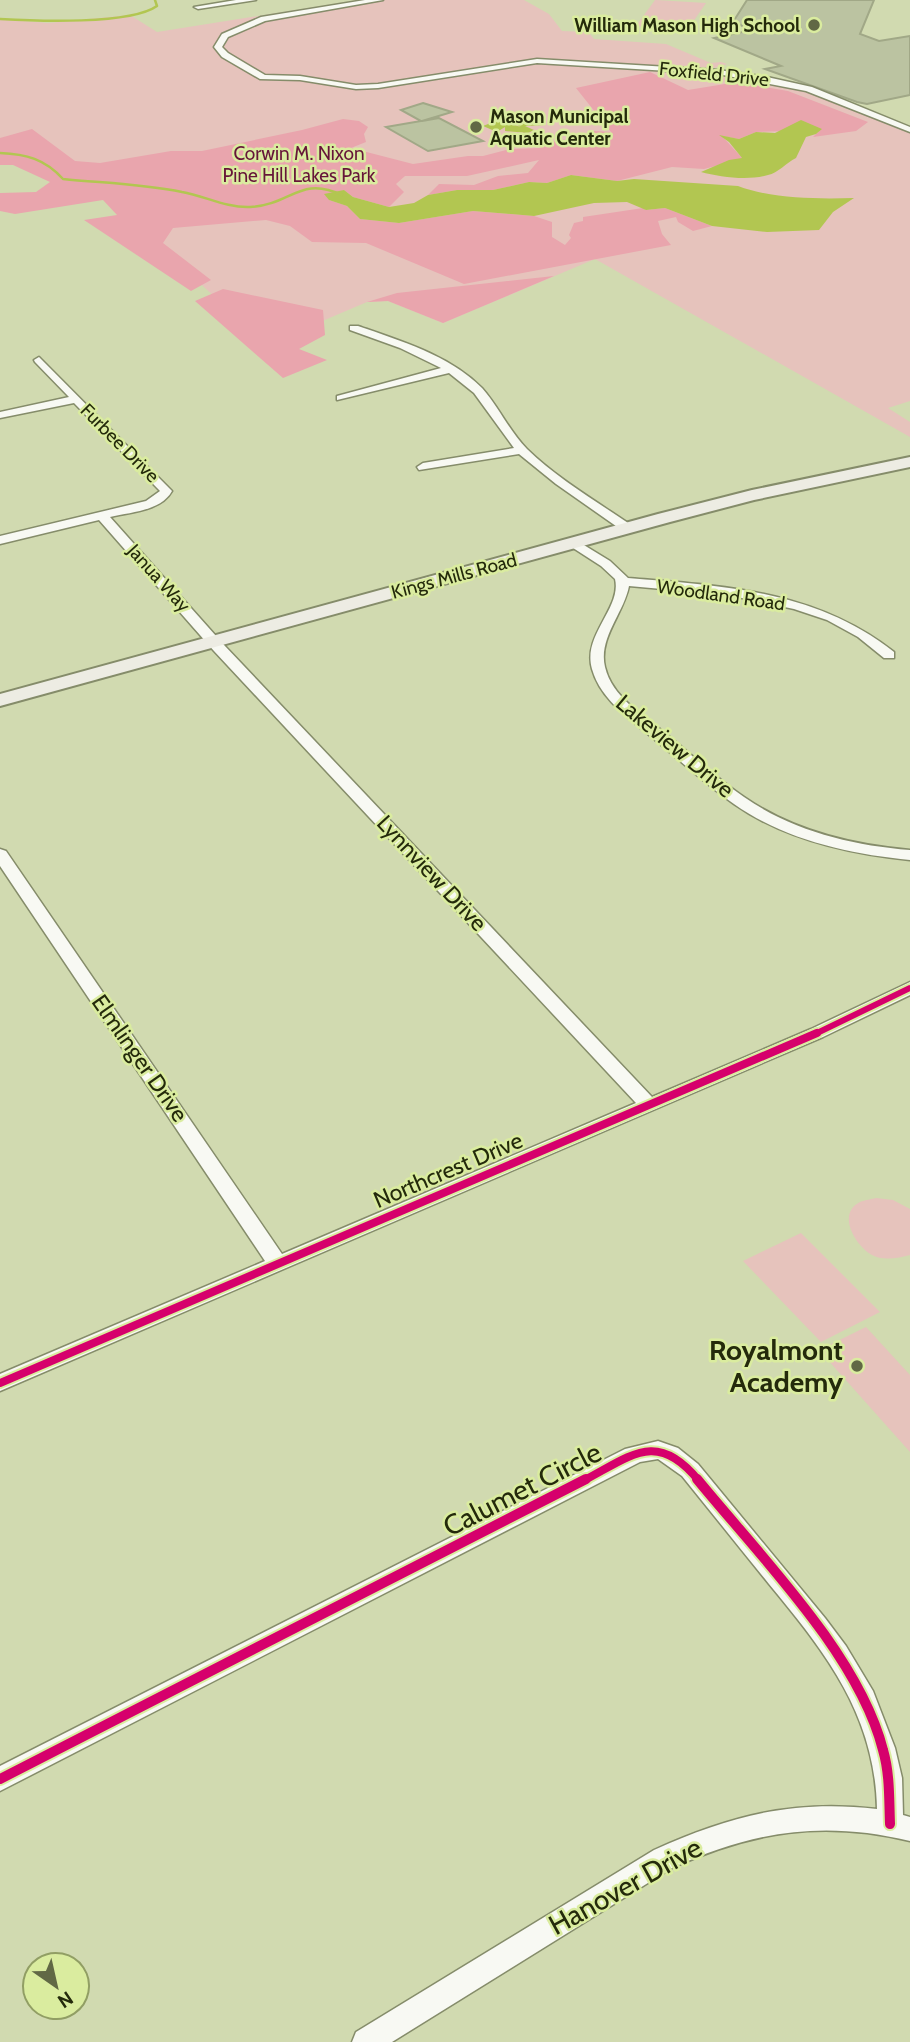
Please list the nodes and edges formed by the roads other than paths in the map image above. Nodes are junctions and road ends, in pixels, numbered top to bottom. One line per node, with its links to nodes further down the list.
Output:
1 (253, 0): 3 (street)
2 (380, 0): 4 (street, Foxfield Drive)
3 (198, 6)
4 (910, 130)
5 (354, 328): 7 (street)
6 (39, 360): 9 (street, Furbee Drive)
7 (450, 369): 8 (street); 11 (street)
8 (341, 398)
9 (77, 399): 10 (street); 14 (street, Furbee Drive)
10 (0, 415)
11 (522, 450): 13 (street); 15 (street)
12 (910, 462): 15 (street, Kings Mills Road)
13 (423, 467)
14 (102, 516): 16 (street, Furbee Drive); 19 (street, Janua Way)
15 (626, 528): 17 (street, Kings Mills Road)
16 (0, 540)
17 (574, 542): 18 (street); 19 (street, Kings Mills Road)
18 (623, 582): 20 (street, Woodland Road); 23 (street, Lakeview Drive)
19 (214, 642): 21 (street, Kings Mills Road); 25 (street, Lynnview Drive)
20 (889, 655)
21 (0, 700)
22 (0, 854): 26 (street, Elmlinger Drive)
23 (910, 855)
24 (910, 988): 25 (street, Northcrest Drive)
25 (649, 1105): 26 (street, Northcrest Drive)
26 (278, 1264): 27 (street, Northcrest Drive)
27 (0, 1382)
28 (0, 1779): 29 (street, Calumet Circle)
29 (900, 1826): 30 (street, Hanover Drive)
30 (366, 2042)

